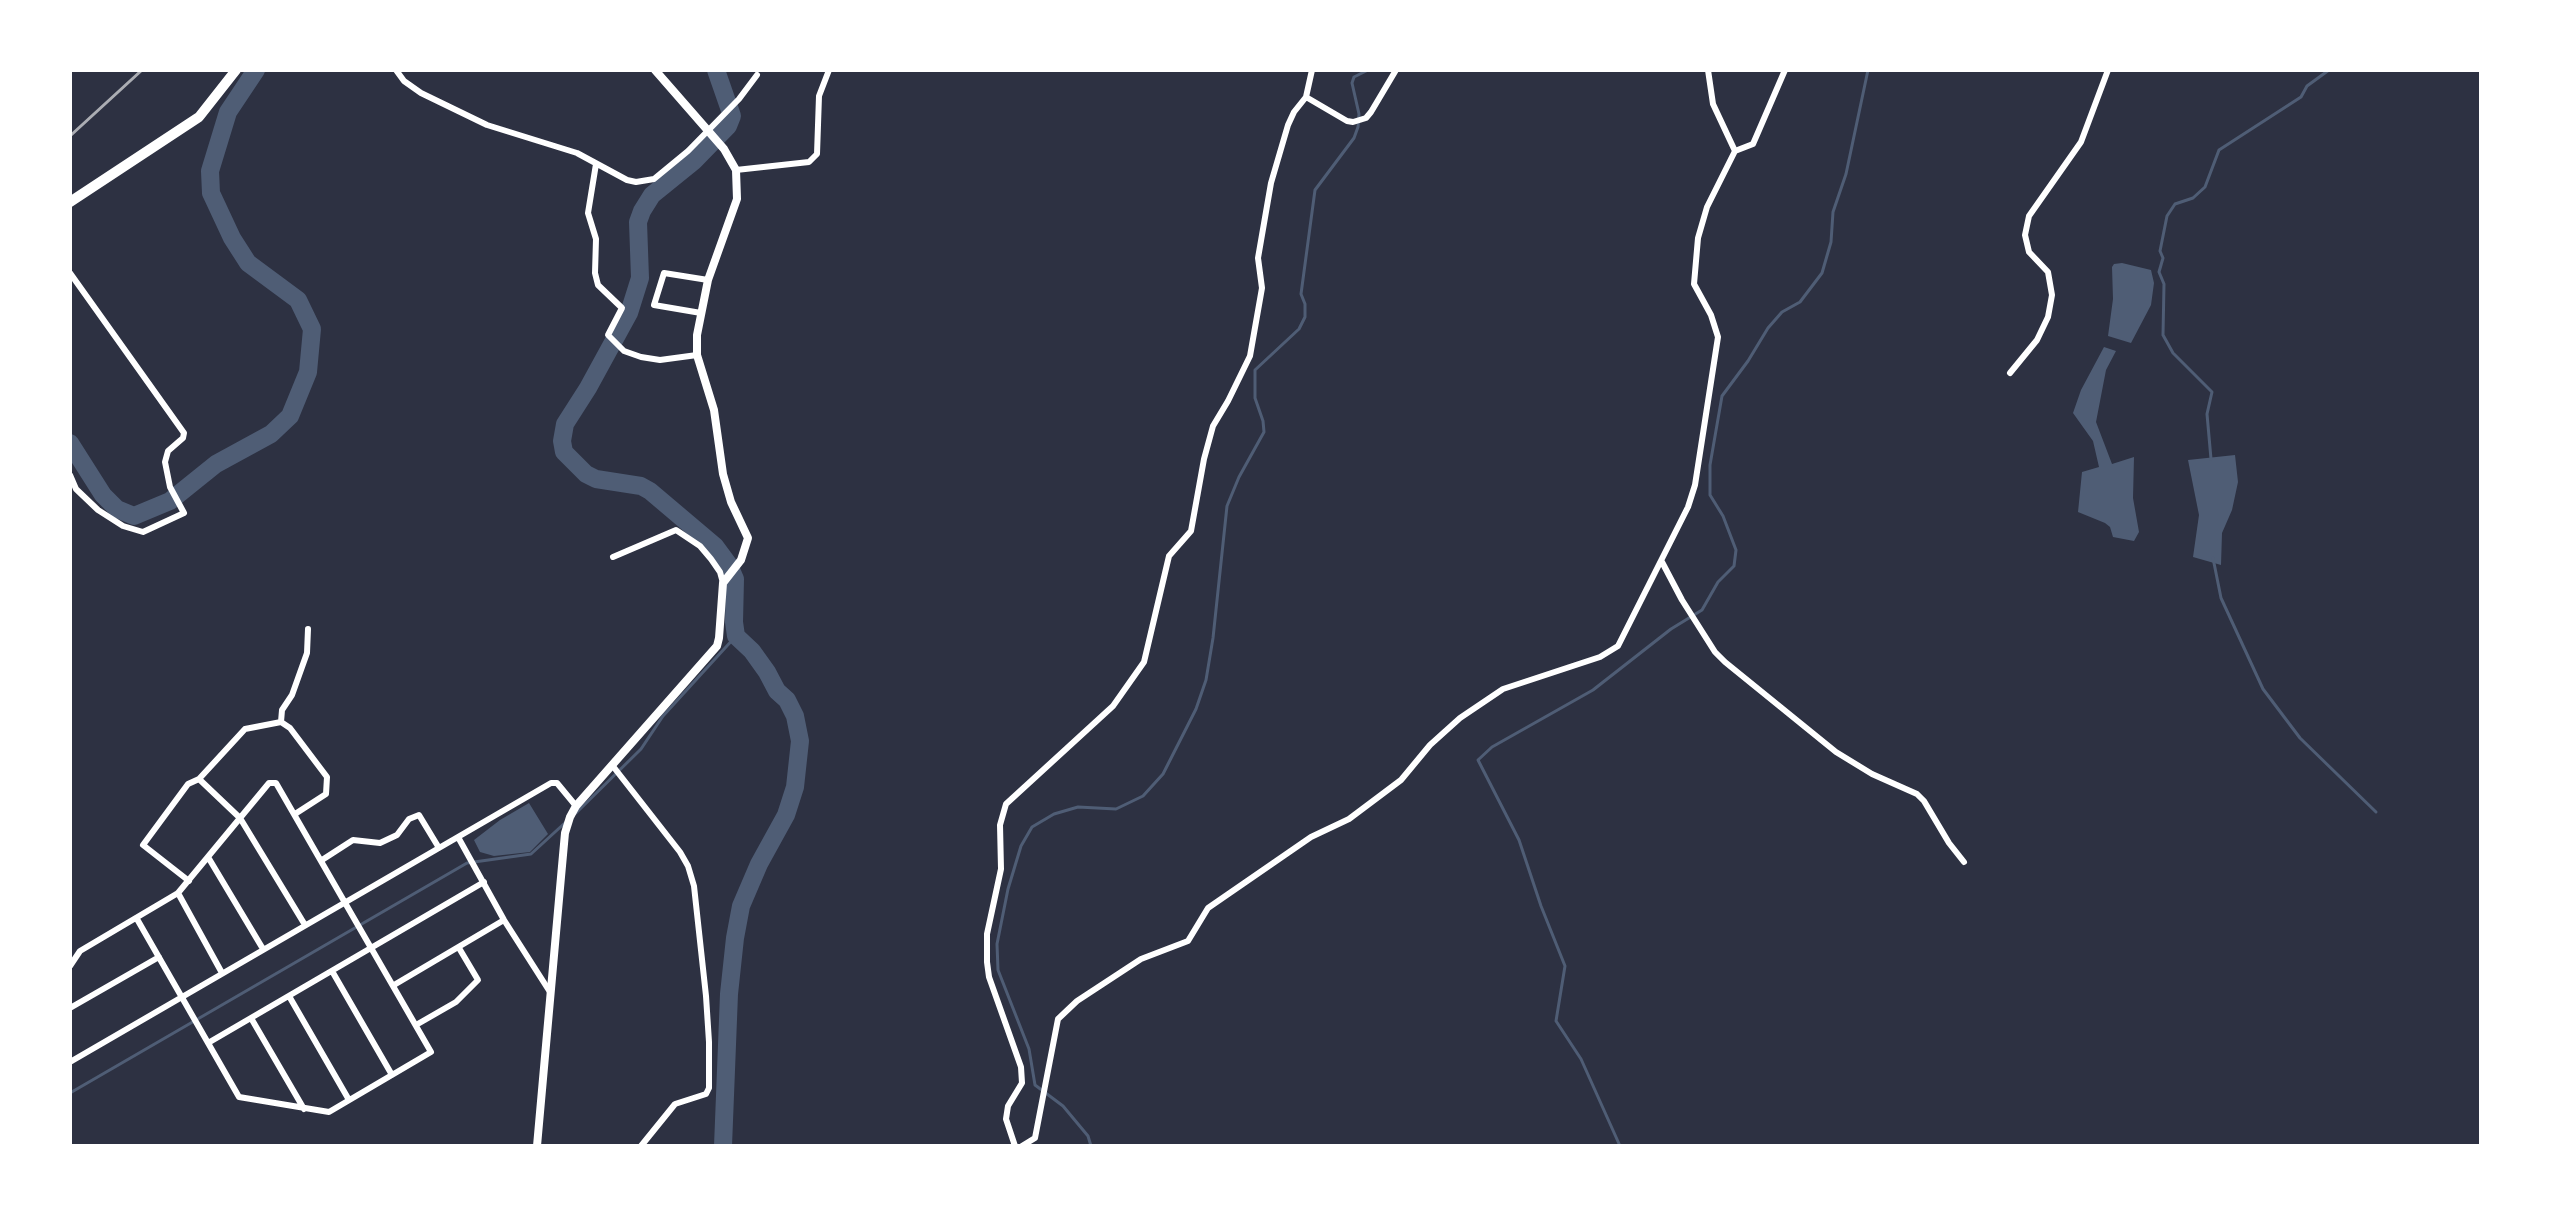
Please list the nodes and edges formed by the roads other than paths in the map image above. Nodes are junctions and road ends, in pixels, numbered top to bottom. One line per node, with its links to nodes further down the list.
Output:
1 (236, 70): 16 (highway)
2 (396, 70): 14 (street)
3 (655, 70): 12 (street)
4 (829, 70): 15 (street)
5 (1312, 70): 11 (street)
6 (1396, 70): 11 (street)
7 (1708, 70): 13 (street)
8 (1785, 70): 13 (street)
9 (2108, 70): 21 (street)
10 (757, 75): 12 (street)
11 (1306, 97): 66 (street)
12 (709, 132): 14 (street); 15 (street)
13 (1735, 151): 24 (street)
14 (596, 164): 20 (street)
15 (736, 170): 18 (street)
16 (70, 202)
17 (70, 273): 22 (street)
18 (708, 280): 19 (street); 19 (street)
19 (701, 313): 20 (street)
20 (697, 355): 25 (street)
21 (2010, 373)
22 (70, 475)
23 (613, 557): 25 (street)
24 (1662, 562): 37 (street); 67 (street)
25 (723, 583): 28 (street)
26 (308, 629): 27 (street)
27 (281, 722): 29 (street); 31 (street)
28 (612, 765): 30 (street); 65 (street)
29 (199, 779): 32 (street); 38 (street)
30 (576, 806): 33 (street); 53 (street)
31 (295, 814): 32 (street); 36 (street)
32 (240, 818): 35 (street); 44 (street)
33 (458, 837): 34 (street); 39 (street)
34 (439, 848): 36 (street); 41 (street)
35 (208, 857): 38 (street); 47 (street)
36 (322, 860): 41 (street)
37 (1964, 862)
38 (189, 881): 40 (street)
39 (484, 882): 43 (street); 45 (street)
40 (178, 893): 42 (street); 51 (street)
41 (345, 900): 44 (street); 45 (street)
42 (137, 919): 48 (street); 49 (street)
43 (504, 920): 46 (street); 53 (street)
44 (305, 925): 47 (street)
45 (373, 948): 50 (street); 52 (street)
46 (459, 948): 52 (street); 58 (street)
47 (263, 949): 51 (street)
48 (159, 957): 55 (street); 56 (street)
49 (70, 966)
50 (332, 971): 54 (street); 61 (street)
51 (222, 973): 55 (street)
52 (394, 985): 58 (street)
53 (550, 992): 64 (street)
54 (289, 996): 57 (street); 62 (street)
55 (181, 997): 59 (street); 60 (street)
56 (70, 1008)
57 (251, 1018): 59 (street); 63 (street)
58 (416, 1025): 61 (street)
59 (208, 1043): 63 (street)
60 (70, 1062)
61 (392, 1075): 62 (street)
62 (349, 1100): 63 (street)
63 (304, 1109)
64 (537, 1146)
65 (641, 1146)
66 (1015, 1146)
67 (1022, 1146)

